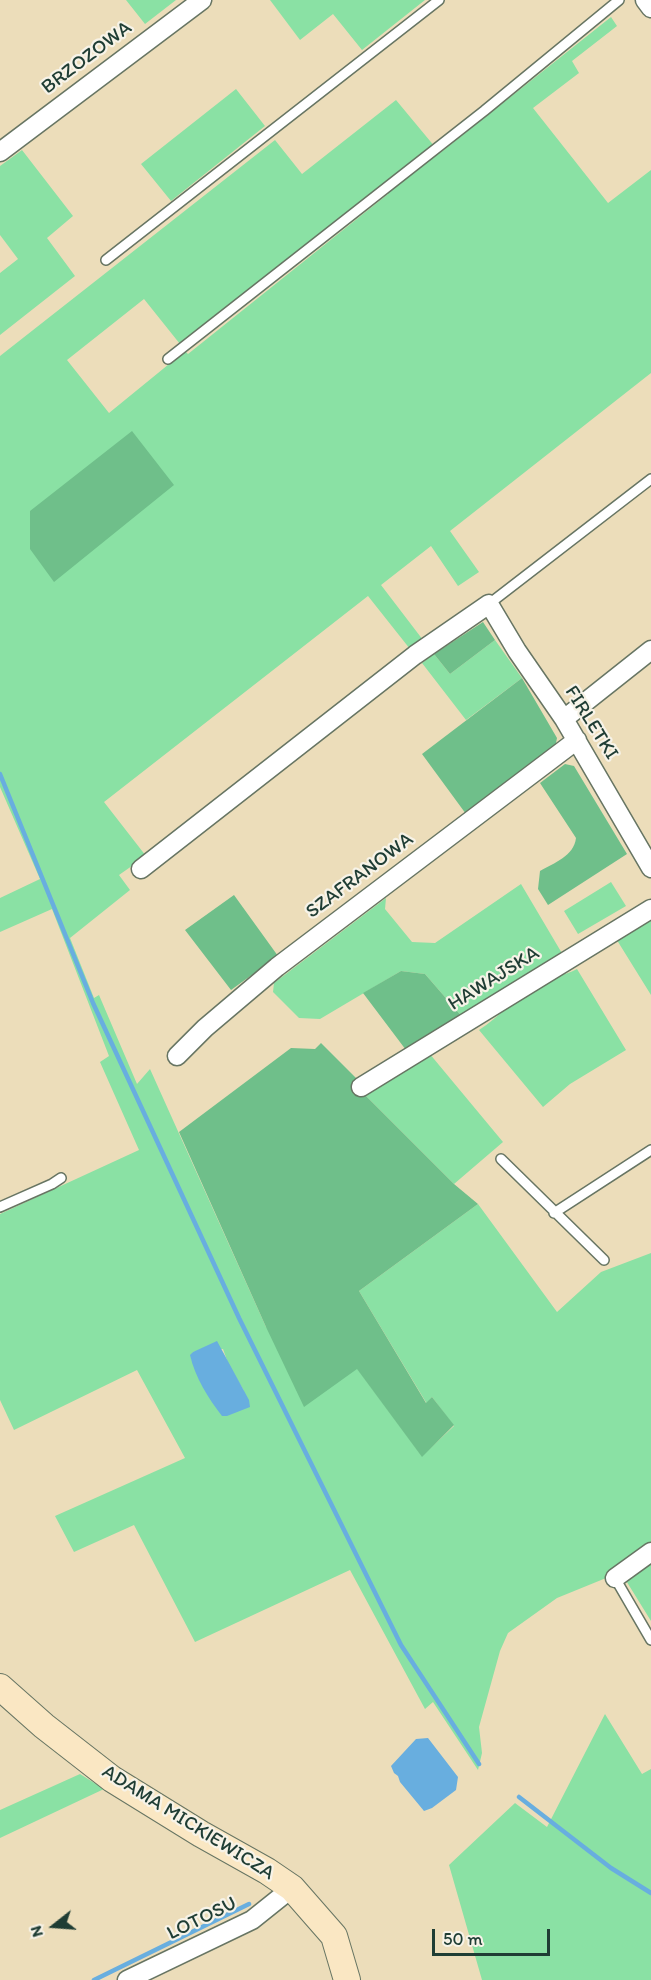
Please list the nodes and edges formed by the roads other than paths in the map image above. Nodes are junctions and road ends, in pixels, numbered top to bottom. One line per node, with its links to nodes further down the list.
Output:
1 (202, 0): 6 (street, BRZOZOWA)
2 (439, 0): 7 (lane)
3 (619, 0): 8 (lane)
4 (645, 0): 5 (street)
5 (651, 8)
6 (0, 153)
7 (106, 260)
8 (168, 359)
9 (651, 479): 10 (lane)
10 (489, 604): 12 (street, FIRLETKI); 15 (street)
11 (651, 650): 12 (street)
12 (564, 718): 13 (street, FIRLETKI)
13 (577, 740): 14 (street, FIRLETKI); 17 (street, SZAFRANOWA)
14 (651, 868)
15 (141, 869)
16 (651, 909): 18 (street, HAWAJSKA)
17 (177, 1056)
18 (362, 1087)
19 (651, 1150): 23 (lane)
20 (501, 1159): 23 (lane)
21 (61, 1178): 22 (lane)
22 (0, 1207)
23 (554, 1213): 24 (lane)
24 (604, 1260)
25 (651, 1551): 26 (street)
26 (615, 1578): 27 (lane)
27 (651, 1640)
28 (0, 1687): 29 (street, ADAMA MICKIEWICZA)
29 (292, 1888): 30 (street, LOTOSU); 31 (street, ADAMA MICKIEWICZA)
30 (127, 1980)
31 (347, 1980)

